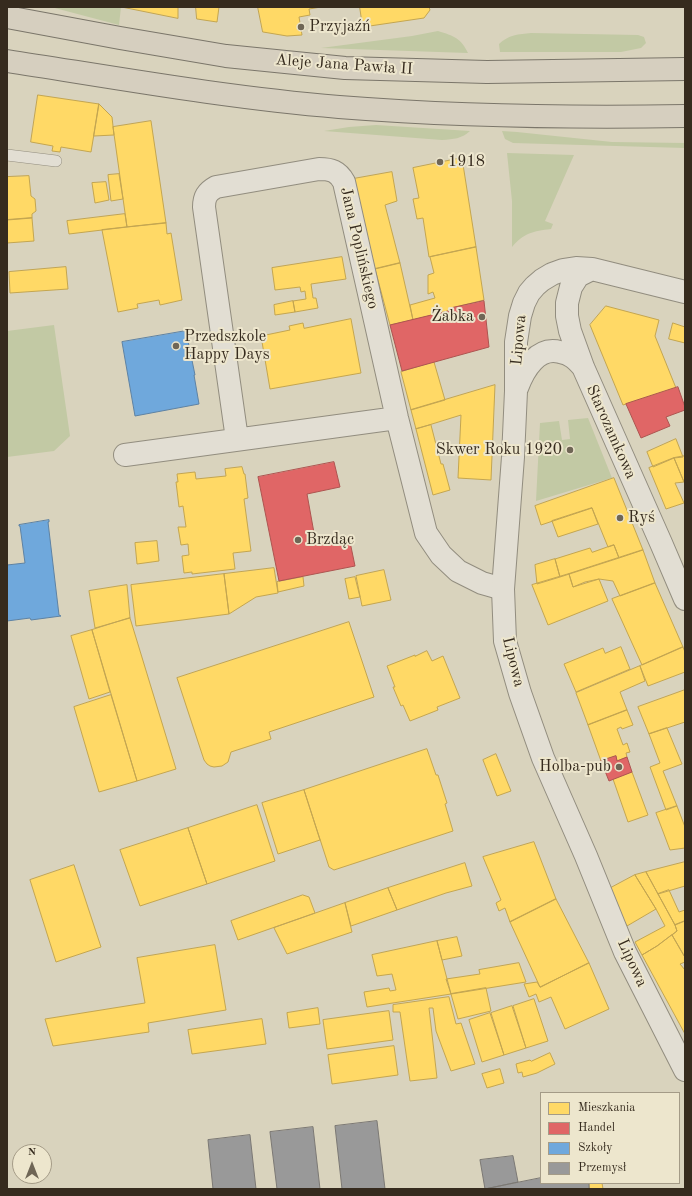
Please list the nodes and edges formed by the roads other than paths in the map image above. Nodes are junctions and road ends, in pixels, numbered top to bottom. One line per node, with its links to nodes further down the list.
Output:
1 (15, 14): 3 (main road, Aleje Jana Pawła II)
2 (7, 61): 4 (main road)
3 (685, 68)
4 (685, 116)
5 (7, 156): 6 (lane)
6 (56, 161)
7 (592, 269): 8 (street, Lipowa); 9 (street, Starozamkowa); 10 (street, Lipowa)
8 (685, 292)
9 (583, 367): 10 (street); 15 (street, Starozamkowa)
10 (516, 391): 14 (street, Lipowa)
11 (398, 418): 12 (street); 12 (street, Jana Poplińskiego); 14 (street, Jana Poplińskiego)
12 (237, 439): 13 (street)
13 (125, 455)
14 (503, 589): 16 (street, Lipowa)
15 (685, 599)
16 (685, 1070)

